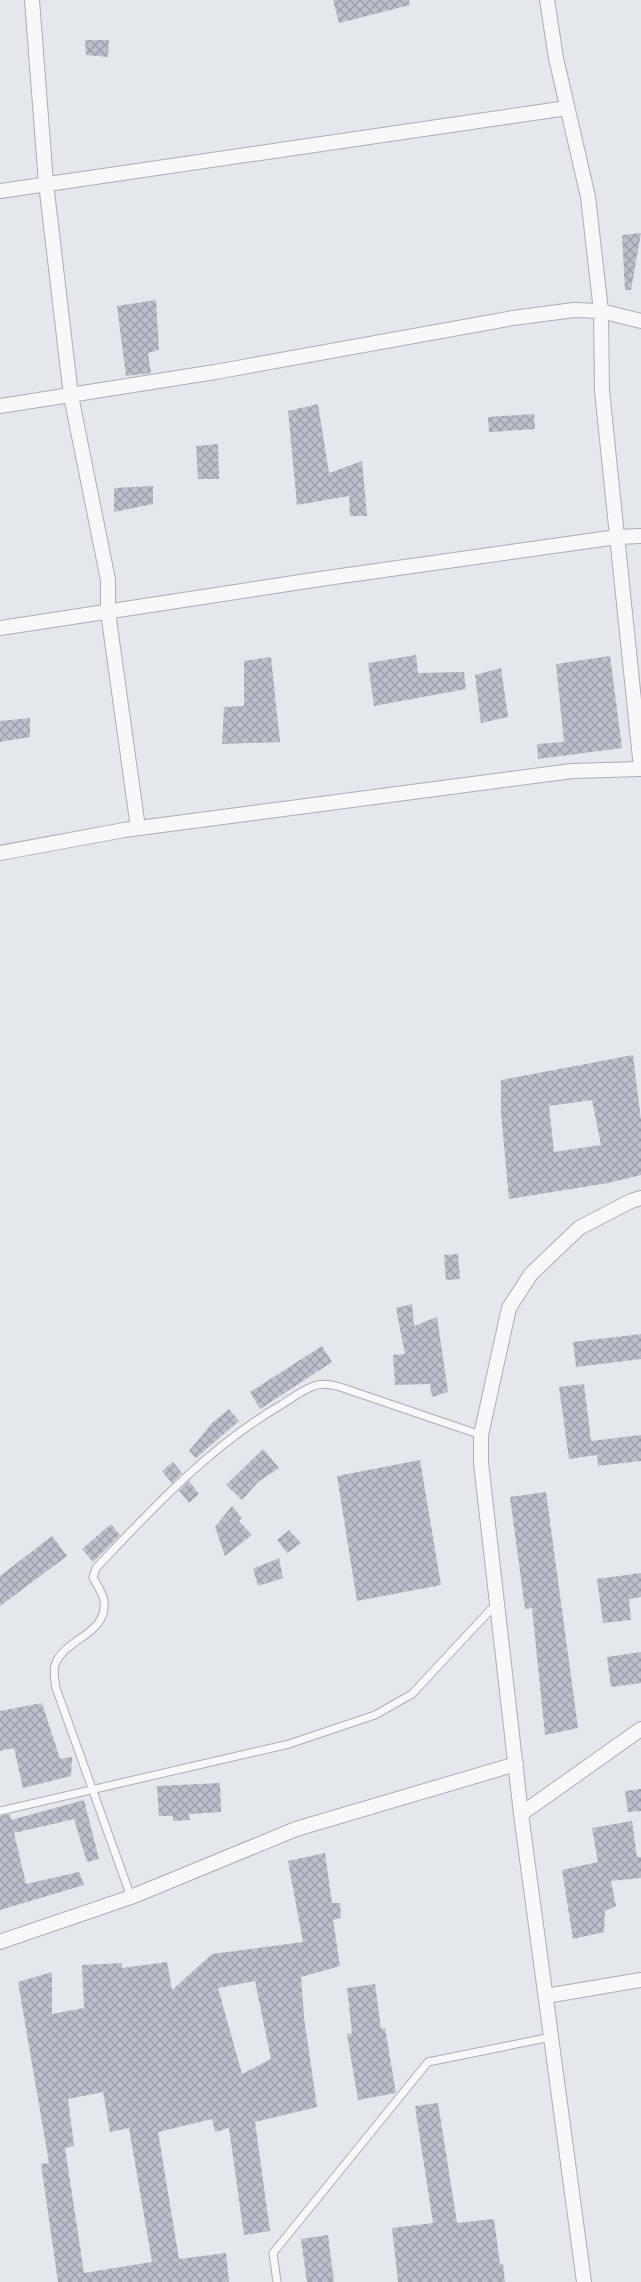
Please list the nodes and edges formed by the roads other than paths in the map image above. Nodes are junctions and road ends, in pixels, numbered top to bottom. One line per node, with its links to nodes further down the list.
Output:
1 (32, 0): 4 (street)
2 (546, 0): 3 (street)
3 (566, 108): 4 (street); 6 (street)
4 (46, 183): 5 (street); 8 (street)
5 (0, 192)
6 (601, 311): 7 (street); 8 (street); 11 (street)
7 (641, 321)
8 (71, 396): 9 (street); 12 (street)
9 (0, 406)
10 (641, 536): 11 (street)
11 (617, 537): 12 (street); 14 (street)
12 (108, 612): 13 (street); 15 (street)
13 (0, 628)
14 (641, 768): 15 (street)
15 (138, 828): 16 (street)
16 (0, 853)
17 (641, 1198): 18 (street)
18 (481, 1434): 19 (street); 22 (lane)
19 (498, 1601): 21 (street); 22 (lane)
20 (641, 1729): 24 (street)
21 (516, 1764): 24 (street); 25 (street)
22 (92, 1789): 23 (lane); 25 (lane)
23 (0, 1811)
24 (522, 1814): 28 (street)
25 (131, 1897): 26 (street)
26 (0, 1942)
27 (641, 1980): 28 (street)
28 (546, 1996): 29 (street)
29 (551, 2037): 30 (lane); 31 (street)
30 (277, 2282)
31 (584, 2282)

